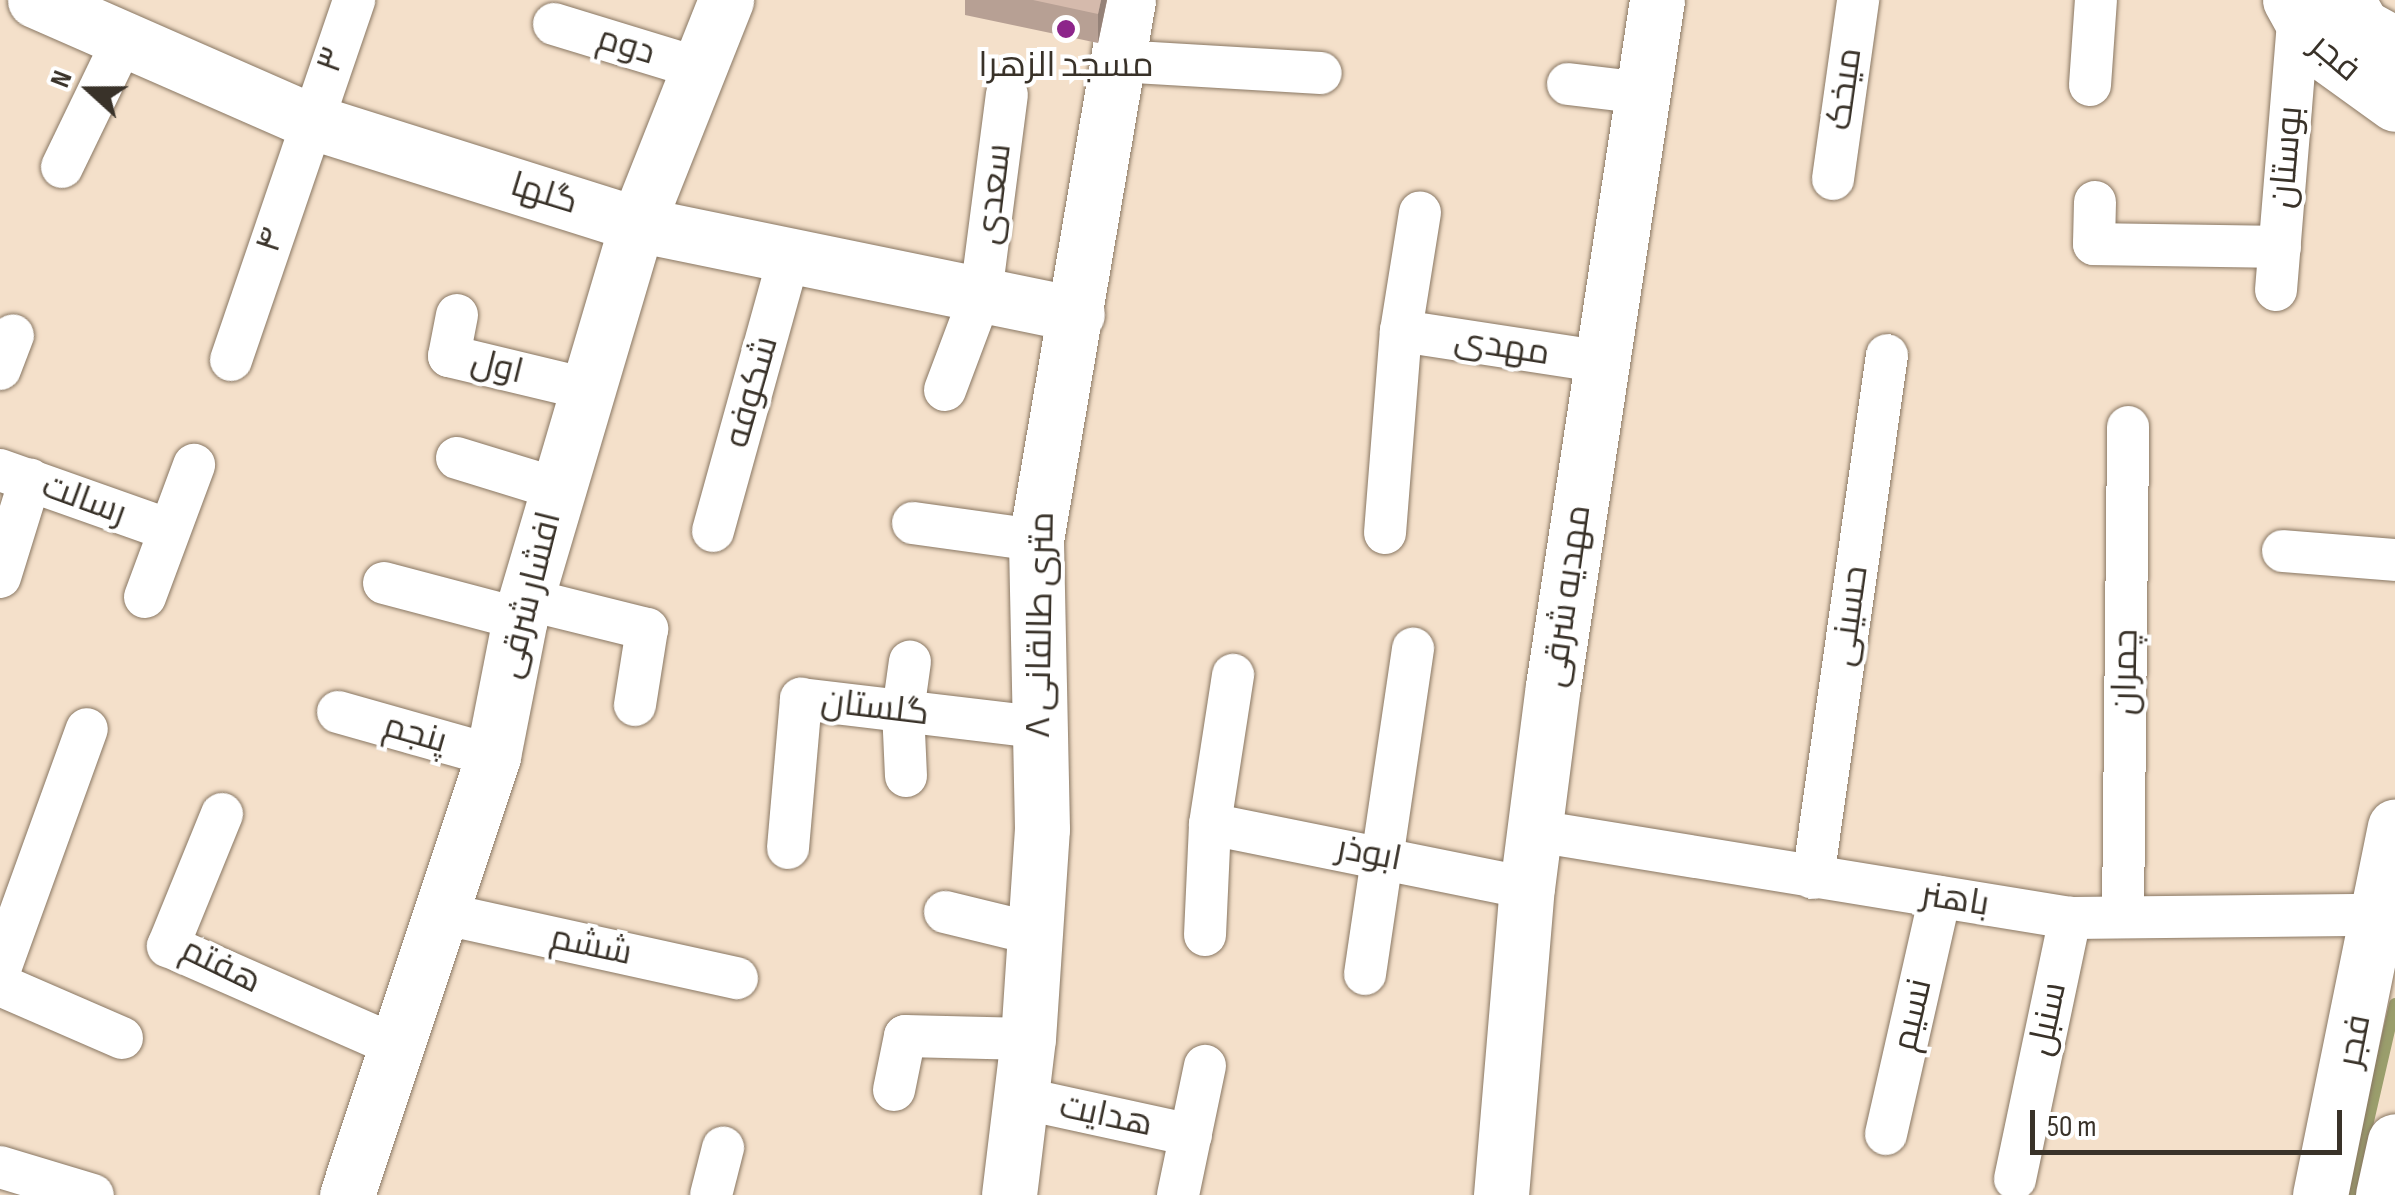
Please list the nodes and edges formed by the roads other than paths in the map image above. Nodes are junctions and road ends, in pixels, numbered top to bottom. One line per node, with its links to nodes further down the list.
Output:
1 (354, 0): 20 (street, ۳)
2 (726, 0): 13 (street, افشار شرقی)
3 (1128, 0): 12 (street, ۸ متری طالقانی)
4 (1658, 0): 17 (street, مهدیه شرقی)
5 (1858, 0): 22 (street, میخک)
6 (2096, 0): 16 (street)
7 (2347, 0): 11 (street, فجر)
8 (2294, 12): 19 (street, فجر); 26 (street, بوستان)
9 (82, 15): 20 (street, گلها); 21 (street)
10 (554, 24): 13 (street, دوم)
11 (2395, 44)
12 (1118, 61): 14 (street); 30 (street, ۸ متری طالقانی)
13 (698, 68): 25 (street, افشار شرقی)
14 (1321, 73)
15 (1568, 84): 17 (street)
16 (2090, 85)
17 (1644, 94): 35 (street, مهدیه شرقی)
18 (1007, 95): 29 (street, سعدی)
19 (2395, 104)
20 (310, 121): 25 (street, گلها); 34 (street, ۴)
21 (62, 168)
22 (1833, 179)
23 (2095, 202): 26 (street)
24 (1420, 213): 32 (street)
25 (637, 224): 27 (street, گلها); 36 (street, افشار شرقی)
26 (2280, 248): 28 (street, بوستان)
27 (790, 254): 29 (street, گلها); 45 (street, شکوفه)
28 (2276, 290)
29 (981, 294): 30 (street, گلها); 37 (street)
30 (1077, 314): 47 (street, ۸ متری طالقانی)
31 (458, 315): 36 (street, اول)
32 (1401, 331): 35 (street, مهدی); 46 (street)
33 (1886, 355): 70 (street, حسینی)
34 (231, 360)
35 (1602, 362): 67 (street, مهدیه شرقی)
36 (586, 389): 42 (street, افشار شرقی)
37 (945, 390)
38 (2128, 427): 76 (street, چمران)
39 (457, 458): 42 (street)
40 (194, 465): 44 (street)
41 (15, 475): 44 (street, رسالت); 50 (street)
42 (558, 488): 53 (street, افشار شرقی)
43 (912, 523): 47 (street)
44 (169, 530): 52 (street)
45 (713, 531)
46 (1385, 533)
47 (1036, 540): 60 (street, ۸ متری طالقانی)
48 (2283, 552): 49 (street)
49 (2395, 560)
50 (0, 577)
51 (384, 583): 53 (street)
52 (145, 597)
53 (523, 609): 57 (street); 62 (street, افشار شرقی)
54 (1413, 650): 69 (street)
55 (910, 661): 58 (street)
56 (1232, 675): 65 (street)
57 (635, 705)
58 (902, 711): 60 (street, گلستان); 63 (street); 68 (street, گلستان)
59 (338, 712): 62 (street, پنجم)
60 (1038, 727): 78 (street, ۸ متری طالقانی)
61 (87, 729): 80 (street)
62 (493, 756): 74 (street, افشار شرقی)
63 (906, 776)
64 (222, 814): 86 (street, هفتم)
65 (1210, 824): 69 (street, ابوذر); 79 (street)
66 (2395, 827): 75 (street, فجر)
67 (1536, 832): 70 (street, باهنر); 71 (street, مهدیه شرقی)
68 (788, 848)
69 (1382, 856): 71 (street, ابوذر); 81 (street)
70 (1813, 878): 72 (street, باهنر)
71 (1527, 888): 101 (street, مهدیه شرقی)
72 (1940, 897): 77 (street, باهنر); 90 (street, نسیم)
73 (945, 912): 78 (street)
74 (445, 914): 82 (street, ششم); 86 (street, افشار شرقی)
75 (2378, 915): 76 (street, باهنر); 102 (street, فجر)
76 (2123, 917): 77 (street, باهنر)
77 (2070, 918): 95 (street, سنبل)
78 (1035, 934): 85 (street, ۸ متری طالقانی)
79 (1205, 935)
80 (0, 969)
81 (1364, 974)
82 (737, 978)
83 (0, 984): 84 (street)
84 (122, 1038)
85 (1028, 1038): 88 (street); 89 (street, ۸ متری طالقانی)
86 (398, 1047): 97 (street, افشار شرقی)
87 (1206, 1066): 91 (street)
88 (894, 1090)
89 (1021, 1098): 91 (street, هدایت); 99 (street, ۸ متری طالقانی)
90 (1886, 1134)
91 (1191, 1135): 100 (street)
92 (2395, 1141): 103 (street)
93 (723, 1148): 98 (street)
94 (0, 1167): 96 (street)
95 (2014, 1179)
96 (68, 1192)
97 (347, 1195)
98 (711, 1195)
99 (1009, 1195)
100 (1178, 1195)
101 (1500, 1195)
102 (2320, 1195)
103 (2383, 1195)

